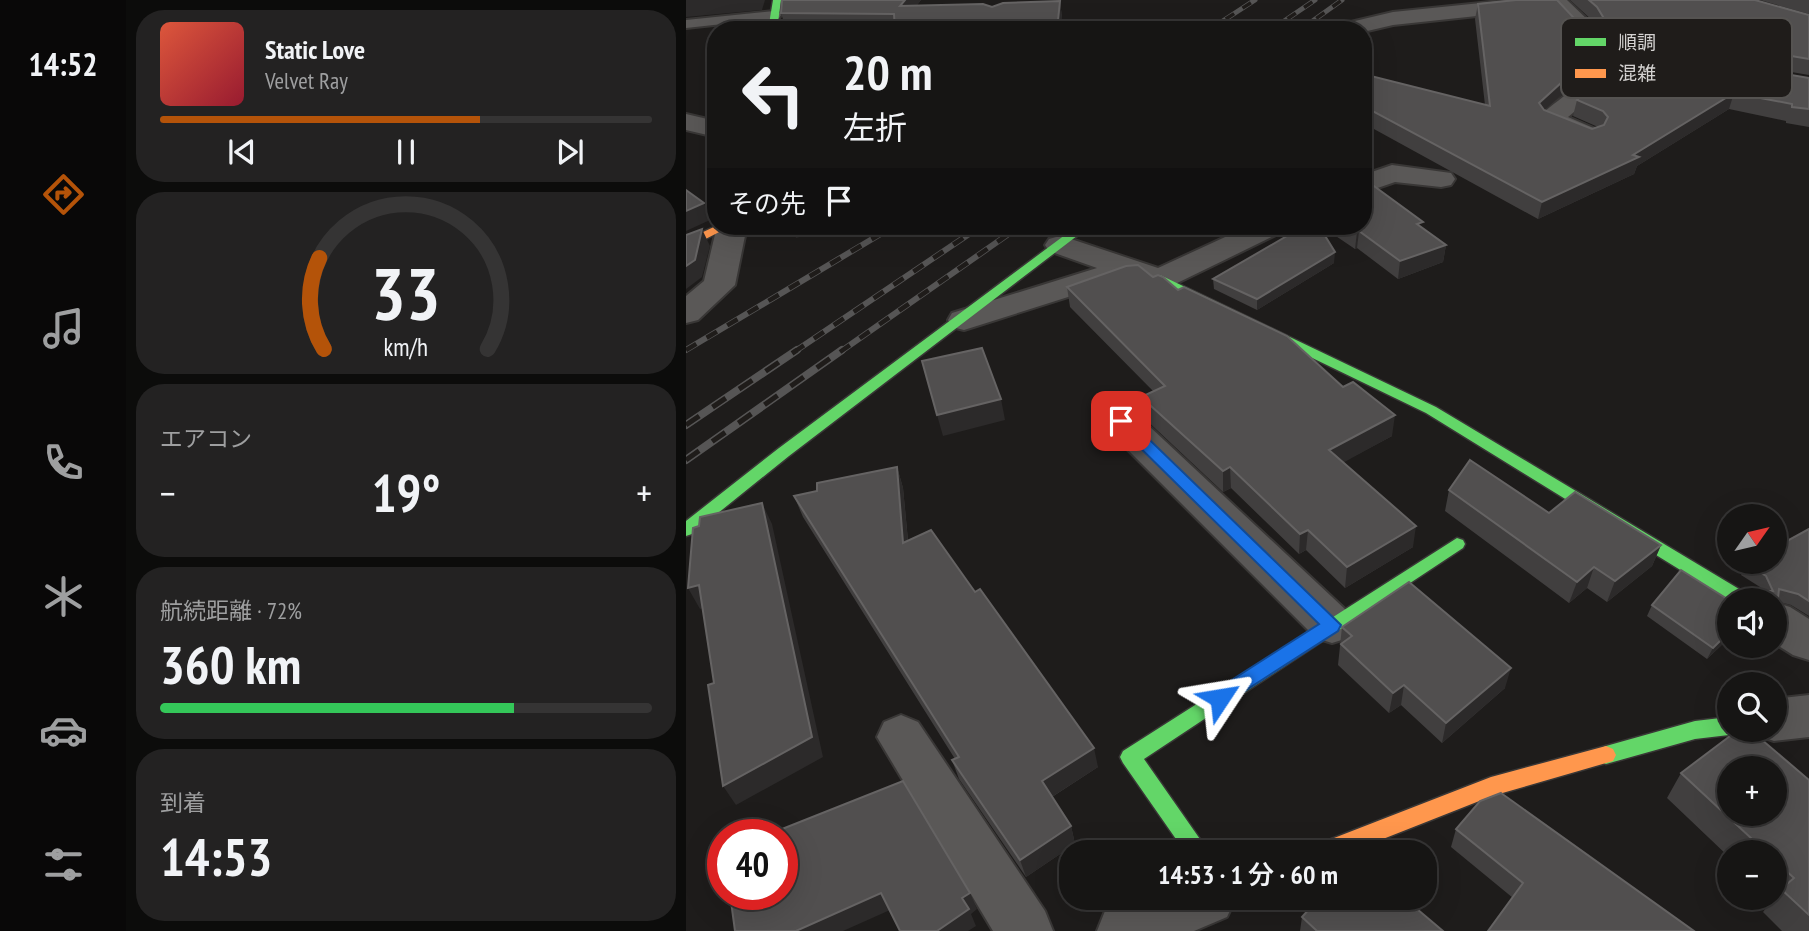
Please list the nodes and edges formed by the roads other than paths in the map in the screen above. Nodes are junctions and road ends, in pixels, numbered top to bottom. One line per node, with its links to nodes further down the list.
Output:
1 (1538, 0): 8 (street)
2 (1554, 0): 4 (street)
3 (774, 15): 5 (lane)
4 (1578, 18)
5 (715, 21)
6 (707, 22): 7 (lane)
7 (686, 24)
8 (1372, 25)
9 (1575, 98): 12 (street)
10 (686, 122): 11 (street)
11 (707, 127)
12 (1589, 135)
13 (1441, 179): 14 (street)
14 (1372, 181)
15 (707, 235): 19 (street)
16 (730, 235): 23 (street)
17 (1073, 235): 20 (street)
18 (1253, 235): 22 (street)
19 (686, 245)
20 (1060, 245): 21 (street); 24 (street)
21 (1127, 268): 22 (street); 24 (street)
22 (1160, 279): 28 (street)
23 (686, 313)
24 (964, 320): 26 (street)
25 (1121, 421): 29 (street)
26 (686, 530)
27 (1457, 544): 29 (street)
28 (1724, 588)
29 (1332, 625): 36 (street)
30 (1787, 628): 31 (street)
31 (1809, 642)
32 (1809, 716): 33 (street)
33 (1787, 723)
34 (1717, 727): 37 (street)
35 (901, 737): 39 (street)
36 (1189, 840)
37 (1355, 840)
38 (1178, 910): 40 (street)
39 (1025, 931)
40 (1125, 931)

